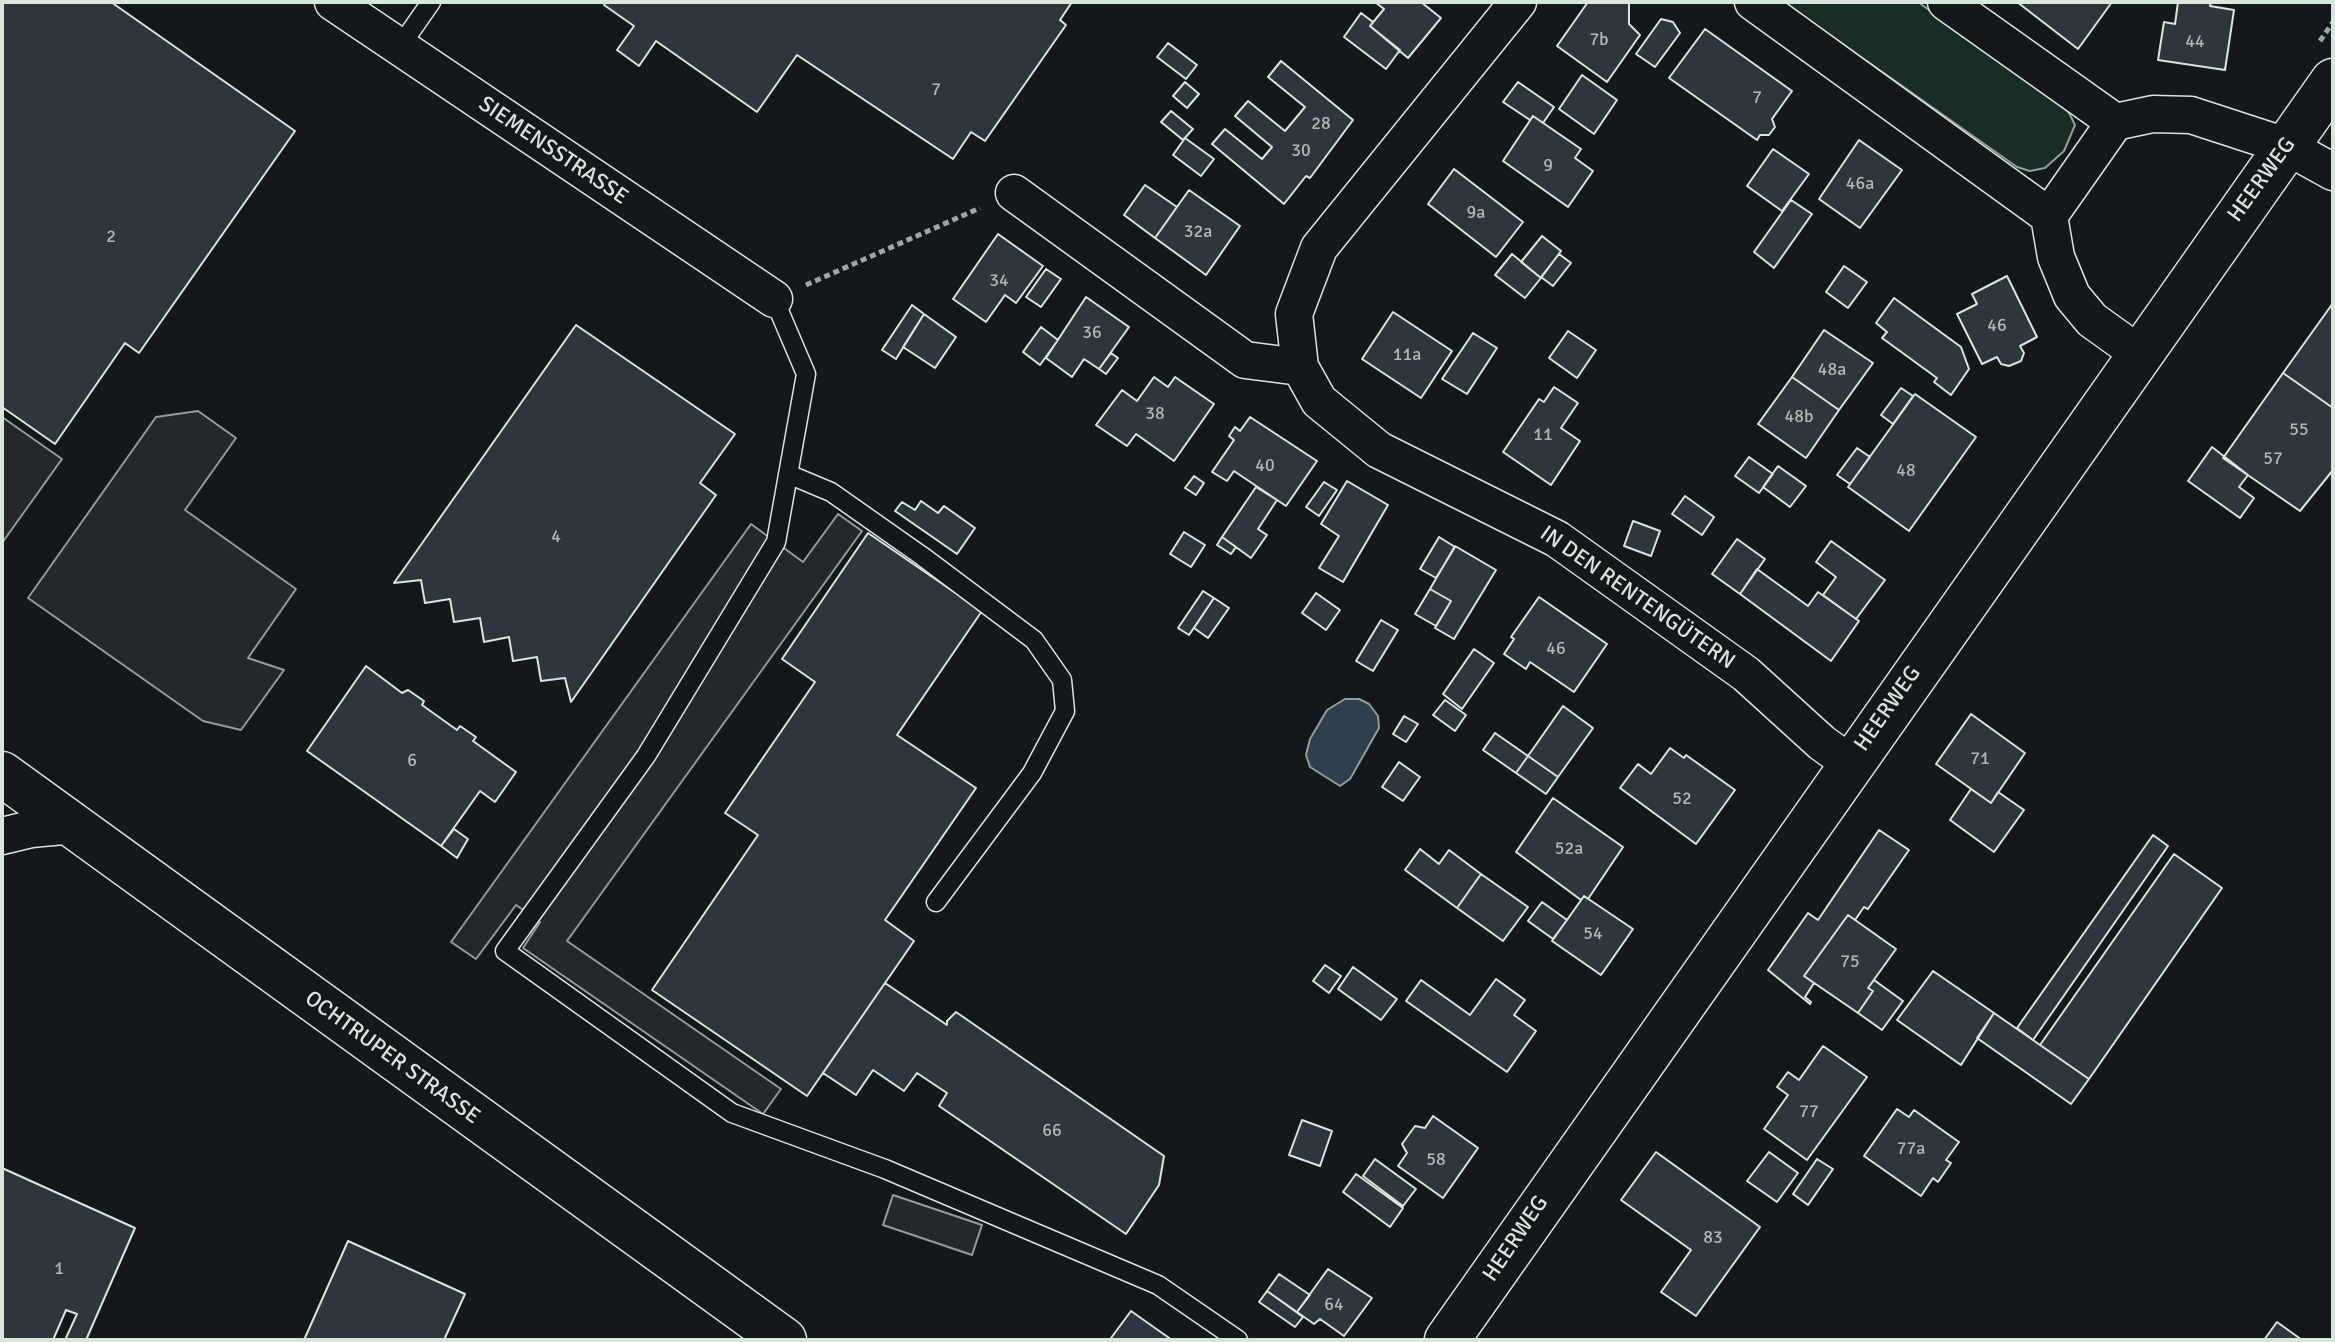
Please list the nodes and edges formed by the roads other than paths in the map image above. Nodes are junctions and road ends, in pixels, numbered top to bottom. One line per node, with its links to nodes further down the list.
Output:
1 (333, 2): 6 (street, SIEMENSSTRASSE)
2 (431, 2): 6 (lane)
3 (1518, 2): 14 (street, IN DEN RENTENGÜTERN)
4 (1753, 2): 11 (street)
5 (1946, 2): 8 (street)
6 (399, 48): 12 (street, SIEMENSSTRASSE)
7 (2315, 117): 8 (street); 9 (street); 13 (street, HEERWEG)
8 (2115, 122): 11 (street)
9 (2333, 172)
10 (1014, 193): 14 (street)
11 (2049, 216): 13 (street)
12 (774, 299): 15 (lane)
13 (2138, 353): 16 (street, HEERWEG)
14 (1300, 367): 16 (street, IN DEN RENTENGÜTERN)
15 (788, 474): 20 (lane); 22 (lane)
16 (1850, 763): 23 (street, HEERWEG)
17 (2, 774): 18 (street, OCHTRUPER STRASSE)
18 (74, 825): 19 (street); 21 (street, OCHTRUPER STRASSE)
19 (2, 836)
20 (936, 902)
21 (784, 1340)
22 (1238, 1340)
23 (1447, 1340)

